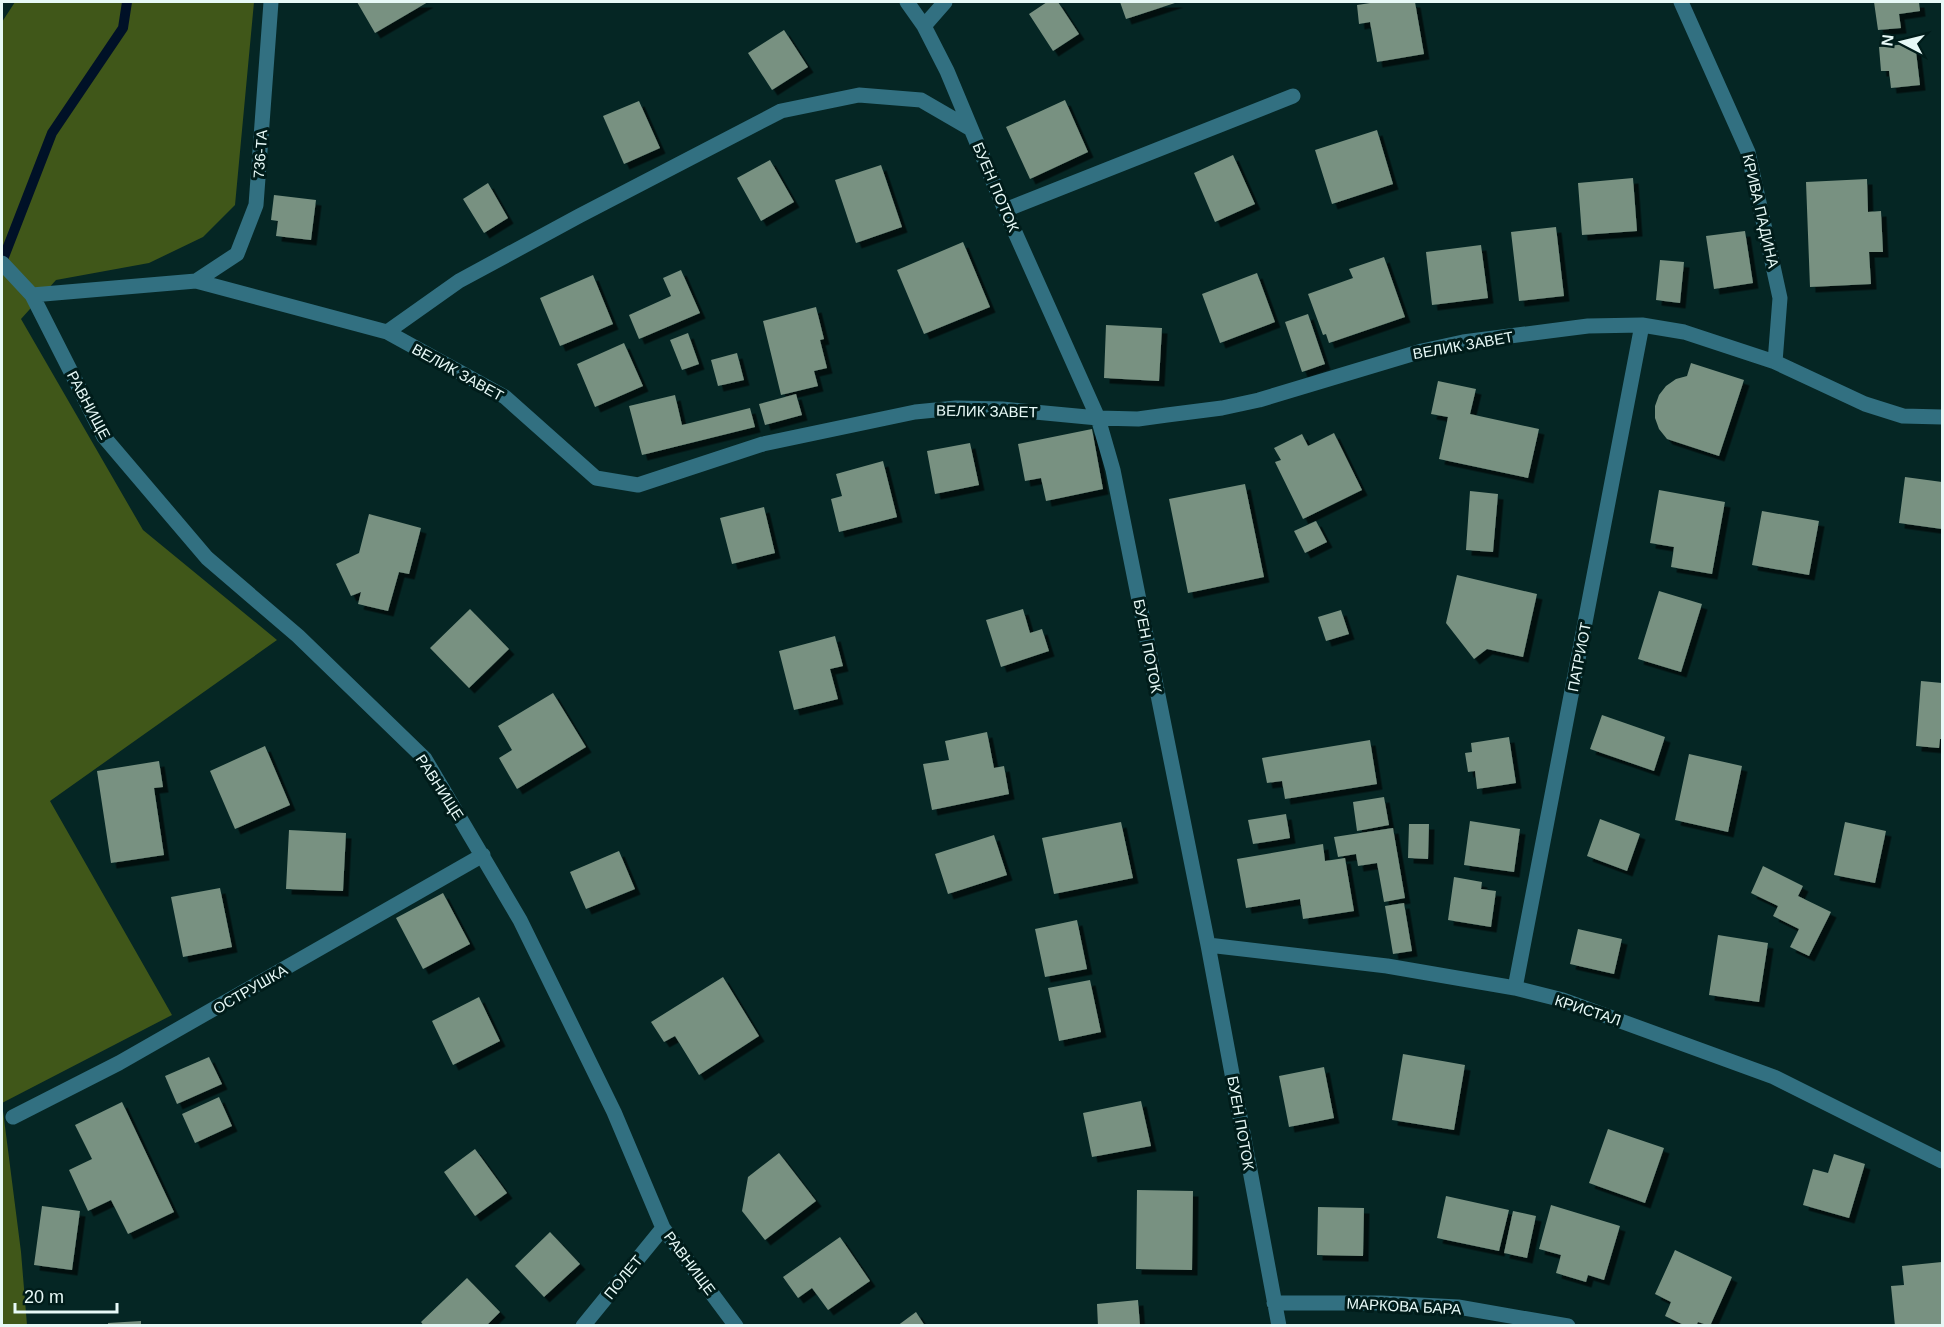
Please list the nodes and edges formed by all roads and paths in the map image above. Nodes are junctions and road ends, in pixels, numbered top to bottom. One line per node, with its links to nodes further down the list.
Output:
1 (271, 2): 10 (street, 736-ТА)
2 (907, 2): 5 (street, БУЕН ПОТОК)
3 (945, 2): 5 (street)
4 (1681, 2): 14 (street, КРИВА ПАДИНА)
5 (924, 26): 7 (street, БУЕН ПОТОК)
6 (1293, 96): 8 (street)
7 (971, 129): 8 (street, БУЕН ПОТОК); 13 (street)
8 (1005, 210): 16 (street, БУЕН ПОТОК)
9 (2, 263): 11 (street, РАВНИЩЕ)
10 (196, 281): 11 (street, ВЕЛИК ЗАВЕТ); 13 (street, ВЕЛИК ЗАВЕТ)
11 (32, 295): 17 (street, РАВНИЩЕ)
12 (1642, 325): 14 (street, ВЕЛИК ЗАВЕТ); 16 (street, ВЕЛИК ЗАВЕТ); 19 (street, ПАТРИОТ)
13 (387, 332): 16 (street, ВЕЛИК ЗАВЕТ)
14 (1775, 362): 15 (street, ВЕЛИК ЗАВЕТ)
15 (1942, 417)
16 (1098, 418): 18 (street, БУЕН ПОТОК)
17 (483, 855): 20 (street, ОСТРУШКА); 22 (street, РАВНИЩЕ)
18 (1208, 945): 19 (street, КРИСТАЛ); 23 (street, БУЕН ПОТОК)
19 (1515, 988): 21 (street, КРИСТАЛ)
20 (13, 1117)
21 (1942, 1161)
22 (663, 1228): 24 (street, ПОЛЕТ); 25 (street, РАВНИЩЕ)
23 (1274, 1303): 26 (street, БУЕН ПОТОК); 27 (street, МАРКОВА БАРА)
24 (583, 1326)
25 (736, 1326)
26 (1279, 1326)
27 (1568, 1326)

